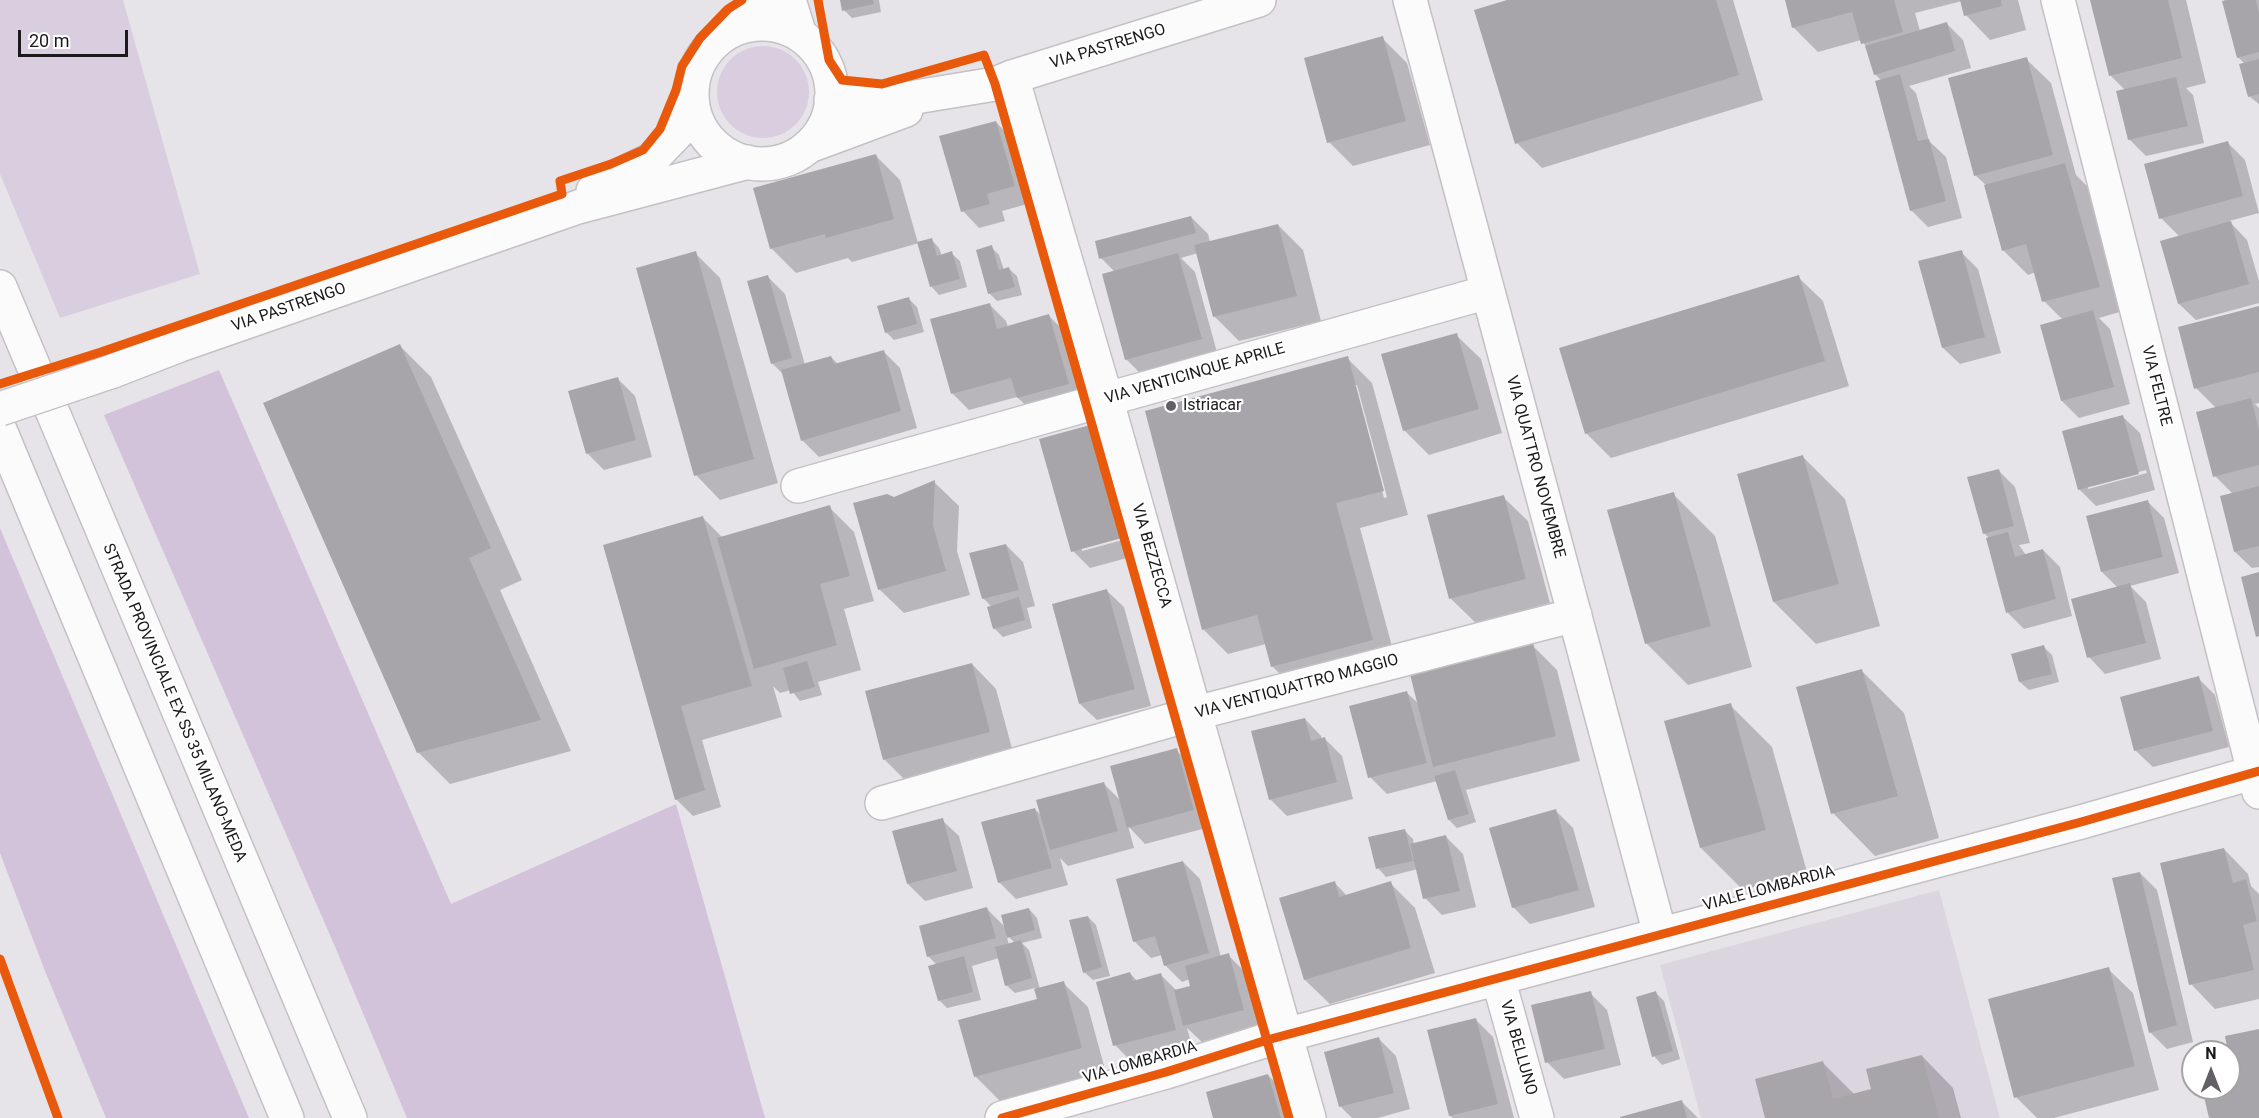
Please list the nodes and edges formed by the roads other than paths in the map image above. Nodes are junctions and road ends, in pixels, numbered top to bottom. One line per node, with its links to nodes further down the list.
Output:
1 (763, 0): 6 (main road)
2 (789, 0): 7 (main road)
3 (1259, 0): 8 (main road, VIA PASTRENGO)
4 (1410, 0): 16 (main road, VIA QUATTRO NOVEMBRE)
5 (2058, 0): 23 (main road, VIA FELTRE)
6 (725, 34): 7 (main road); 9 (main road)
7 (800, 35): 11 (main road)
8 (1012, 77): 10 (main road, VIA PASTRENGO); 17 (main road, VIA BEZZECCA)
9 (691, 91): 13 (main road); 14 (main road, VIA PASTRENGO)
10 (957, 91): 11 (main road, VIA PASTRENGO); 12 (main road, VIA PASTRENGO)
11 (831, 100): 12 (main road)
12 (809, 146): 13 (main road)
13 (748, 162): 14 (main road, VIA PASTRENGO)
14 (578, 207): 18 (main road, VIA PASTRENGO, bridge)
15 (0, 288): 29 (main road, STRADA PROVINCIALE EX SS 35 MILANO-MEDA)
16 (1488, 292): 17 (main road, VIA VENTICINQUE APRILE); 21 (main road, VIA QUATTRO NOVEMBRE)
17 (1106, 398): 20 (main road, VIA VENTICINQUE APRILE); 22 (main road, VIA BEZZECCA)
18 (0, 409)
19 (0, 430): 28 (main road)
20 (798, 486)
21 (1575, 615): 22 (main road, VIA VENTIQUATTRO MAGGIO); 25 (main road, VIA QUATTRO NOVEMBRE)
22 (1196, 713): 24 (main road, VIA VENTIQUATTRO MAGGIO); 27 (main road, VIA BEZZECCA)
23 (2257, 778): 25 (main road, VIALE LOMBARDIA)
24 (882, 803)
25 (1659, 934): 26 (main road, VIALE LOMBARDIA)
26 (1498, 978): 27 (main road, VIALE LOMBARDIA); 32 (main road, VIA BELLUNO)
27 (1286, 1036): 30 (main road, VIA LOMBARDIA); 31 (main road, VIA BEZZECCA)
28 (287, 1118)
29 (350, 1118)
30 (1002, 1118)
31 (1309, 1118)
32 (1538, 1118)

